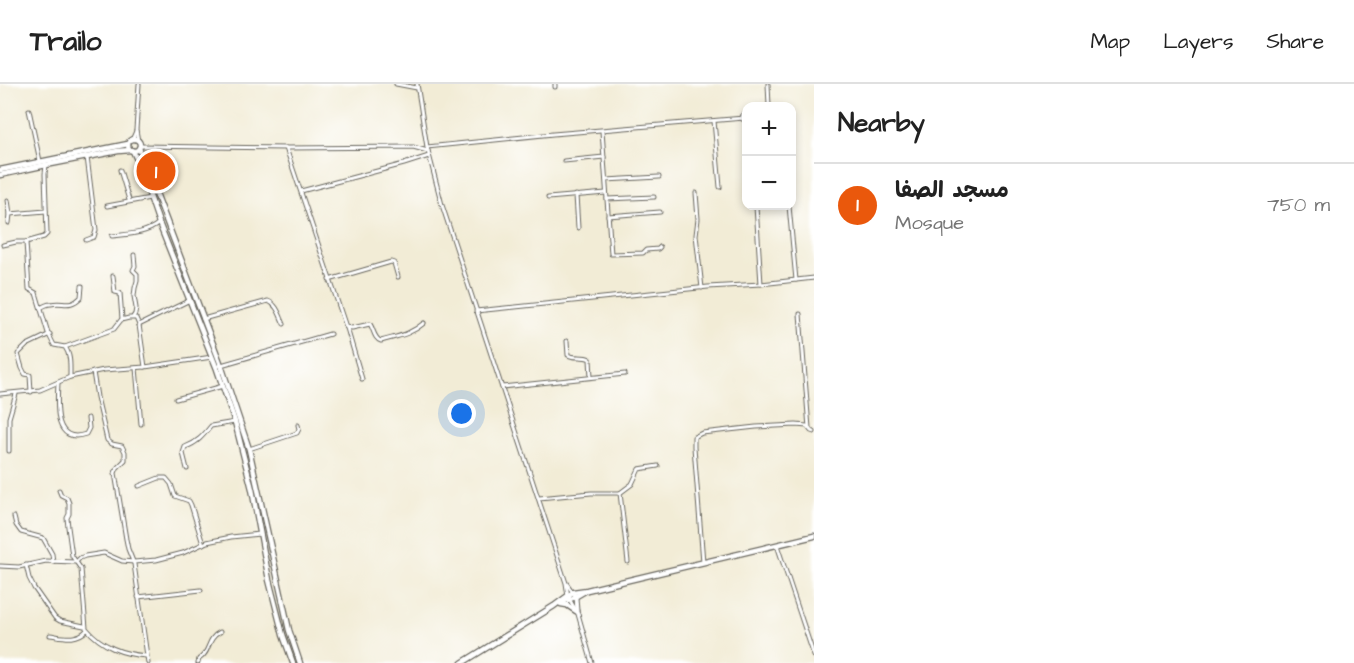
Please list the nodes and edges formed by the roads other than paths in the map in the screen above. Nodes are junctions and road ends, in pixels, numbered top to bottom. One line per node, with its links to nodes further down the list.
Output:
1 (140, 84): 9 (street)
2 (396, 84): 4 (street)
3 (768, 84): 5 (street)
4 (417, 86): 14 (street)
5 (769, 102)
6 (29, 110): 19 (street)
7 (742, 119): 8 (street)
8 (714, 121): 10 (street); 27 (street)
9 (136, 130): 11 (street); 12 (street)
10 (602, 131): 14 (street); 17 (street)
11 (130, 142): 12 (main road); 15 (main road); 19 (main road)
12 (139, 145): 13 (street); 15 (main road); 67 (main road)
13 (286, 148): 14 (street); 28 (street)
14 (427, 149): 16 (street)
15 (132, 151): 18 (main road); 33 (main road)
16 (429, 156): 28 (street); 64 (street)
17 (603, 157): 20 (street); 26 (street)
18 (87, 158): 21 (main road); 49 (street)
19 (40, 161): 22 (main road)
20 (564, 161)
21 (46, 165): 24 (main road); 41 (street)
22 (0, 170)
23 (120, 170): 37 (street)
24 (0, 175)
25 (659, 177): 26 (street)
26 (606, 180): 29 (street)
27 (720, 187)
28 (301, 191): 57 (street)
29 (607, 193): 31 (street); 35 (street)
30 (696, 193): 61 (street)
31 (576, 195): 34 (street); 47 (street)
32 (654, 197): 35 (street)
33 (151, 198): 37 (street); 46 (main road)
34 (548, 198)
35 (607, 199): 44 (street)
36 (8, 200): 43 (street)
37 (129, 201): 38 (street)
38 (107, 206)
39 (756, 210): 59 (street)
40 (789, 210): 58 (street)
41 (46, 211): 43 (street); 50 (street)
42 (660, 212): 44 (street)
43 (10, 214): 45 (street)
44 (608, 216): 52 (street)
45 (9, 223)
46 (159, 223): 48 (street); 62 (main road)
47 (578, 228)
48 (112, 236)
49 (86, 240)
50 (26, 242): 51 (street); 63 (street)
51 (3, 245)
52 (660, 247)
53 (134, 255): 66 (street)
54 (113, 276): 68 (street)
55 (398, 277): 57 (street)
56 (814, 278): 58 (street)
57 (329, 280): 72 (street)
58 (796, 280): 59 (street)
59 (761, 284): 61 (street)
60 (82, 286): 63 (street)
61 (702, 288): 64 (street)
62 (190, 300): 71 (street); 77 (main road)
63 (40, 308): 73 (street)
64 (476, 311): 88 (street)
65 (800, 314): 97 (street)
66 (132, 318): 68 (street); 71 (street)
67 (203, 319): 70 (street); 78 (main road)
68 (122, 320): 76 (street)
69 (424, 323): 72 (street)
70 (284, 324)
71 (139, 326): 79 (street)
72 (347, 328): 85 (street)
73 (50, 334): 76 (street); 89 (street)
74 (330, 334): 78 (street)
75 (567, 341): 84 (street)
76 (64, 346): 83 (street)
77 (212, 357): 79 (street); 87 (main road)
78 (221, 364): 99 (main road)
79 (145, 367): 80 (street)
80 (136, 368): 81 (street); 95 (street)
81 (93, 372): 83 (street); 115 (street)
82 (625, 374): 84 (street)
83 (70, 377): 86 (street)
84 (591, 378): 88 (street)
85 (362, 379)
86 (58, 383): 89 (street); 93 (street)
87 (223, 386): 92 (street); 94 (main road)
88 (502, 387): 106 (street)
89 (31, 392): 90 (street)
90 (16, 393): 91 (street); 100 (street)
91 (0, 394)
92 (176, 399)
93 (88, 418)
94 (235, 422): 102 (street); 108 (main road)
95 (141, 424)
96 (298, 425): 99 (street)
97 (809, 428): 98 (street); 116 (street)
98 (814, 432)
99 (249, 448): 133 (main road)
100 (9, 451)
101 (658, 466): 105 (street)
102 (187, 469)
103 (139, 486): 110 (street)
104 (59, 490): 114 (street)
105 (620, 493): 106 (street); 112 (street)
106 (539, 498): 120 (street)
107 (14, 517): 113 (street)
108 (260, 534): 110 (street); 132 (main road)
109 (814, 536): 111 (main road)
110 (203, 544): 115 (street)
111 (777, 545): 116 (main road); 129 (street)
112 (628, 561)
113 (53, 562): 114 (street); 117 (street)
114 (76, 562): 115 (street); 124 (street)
115 (134, 562): 121 (street)
116 (703, 562): 120 (main road)
117 (26, 565): 118 (street); 124 (street)
118 (0, 566)
119 (201, 590): 121 (street)
120 (572, 596): 122 (main road); 123 (street); 123 (street)
121 (138, 597): 128 (street)
122 (556, 605): 123 (main road); 134 (main road)
123 (577, 613): 135 (street)
124 (85, 626): 125 (street)
125 (87, 630): 127 (street); 128 (street)
126 (220, 632): 131 (street)
127 (50, 635)
128 (146, 656): 130 (street)
129 (814, 656)
130 (148, 663)
131 (198, 663)
132 (293, 663)
133 (300, 663)
134 (462, 663)
135 (592, 663)

